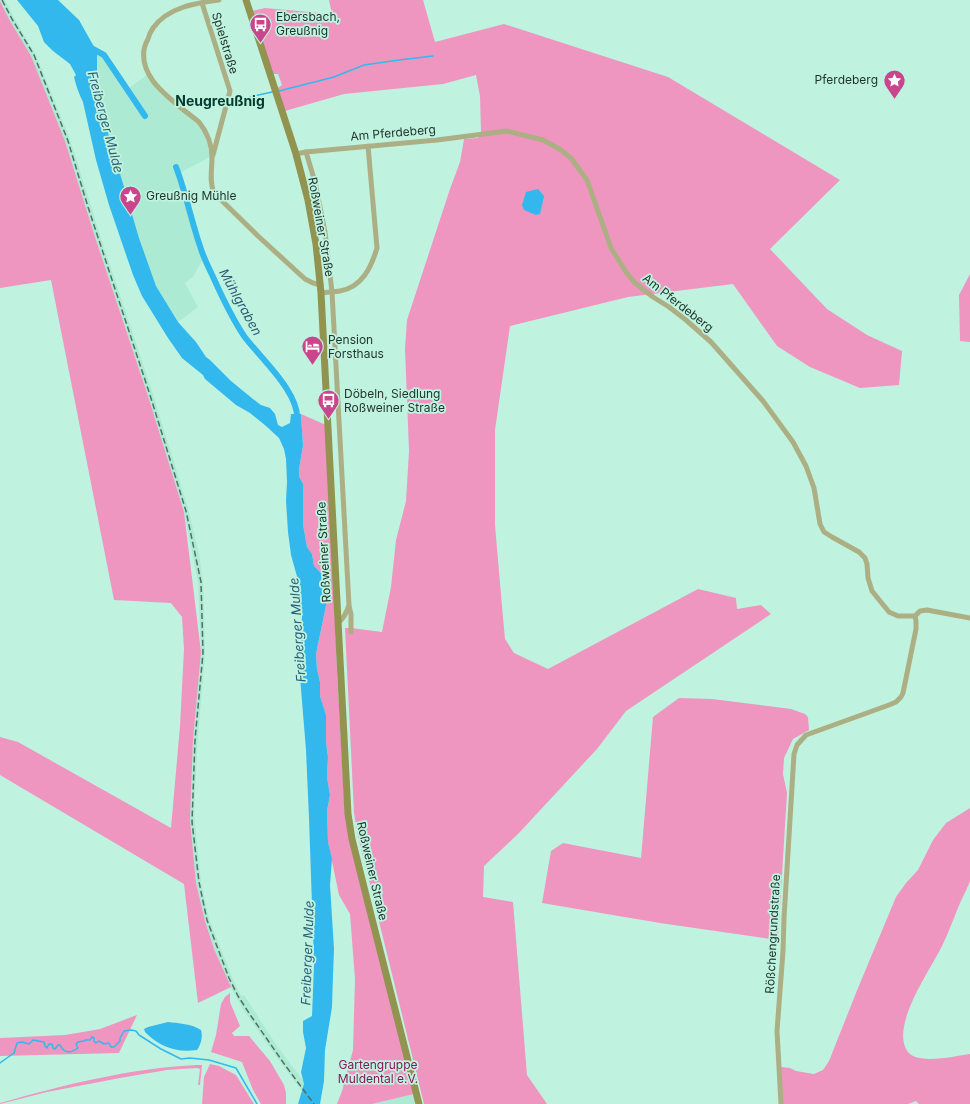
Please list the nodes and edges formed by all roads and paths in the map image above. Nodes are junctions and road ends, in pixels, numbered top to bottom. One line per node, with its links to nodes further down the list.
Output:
1 (219, 0): 3 (street)
2 (246, 0): 6 (main road, Roßweiner Straße)
3 (202, 3): 7 (street, Spielstraße); 7 (street)
4 (368, 146): 5 (street, Am Pferdeberg); 9 (street); 16 (street, Am Pferdeberg)
5 (306, 152): 6 (street, Am Pferdeberg); 9 (street)
6 (296, 154): 8 (main road, Roßweiner Straße)
7 (212, 159): 8 (street)
8 (321, 285): 10 (main road, Roßweiner Straße)
9 (332, 292): 10 (street); 11 (street)
10 (321, 293): 12 (main road, Roßweiner Straße)
11 (335, 340): 12 (street); 13 (street)
12 (324, 341): 14 (main road, Roßweiner Straße)
13 (338, 402): 14 (street); 15 (street)
14 (327, 403): 18 (main road, Roßweiner Straße)
15 (349, 605): 18 (street); 19 (street)
16 (915, 616): 17 (street, Am Pferdeberg); 21 (street, Rößchengrundstraße)
17 (970, 618)
18 (338, 623): 20 (main road, Roßweiner Straße)
19 (351, 632)
20 (419, 1104)
21 (781, 1104)

